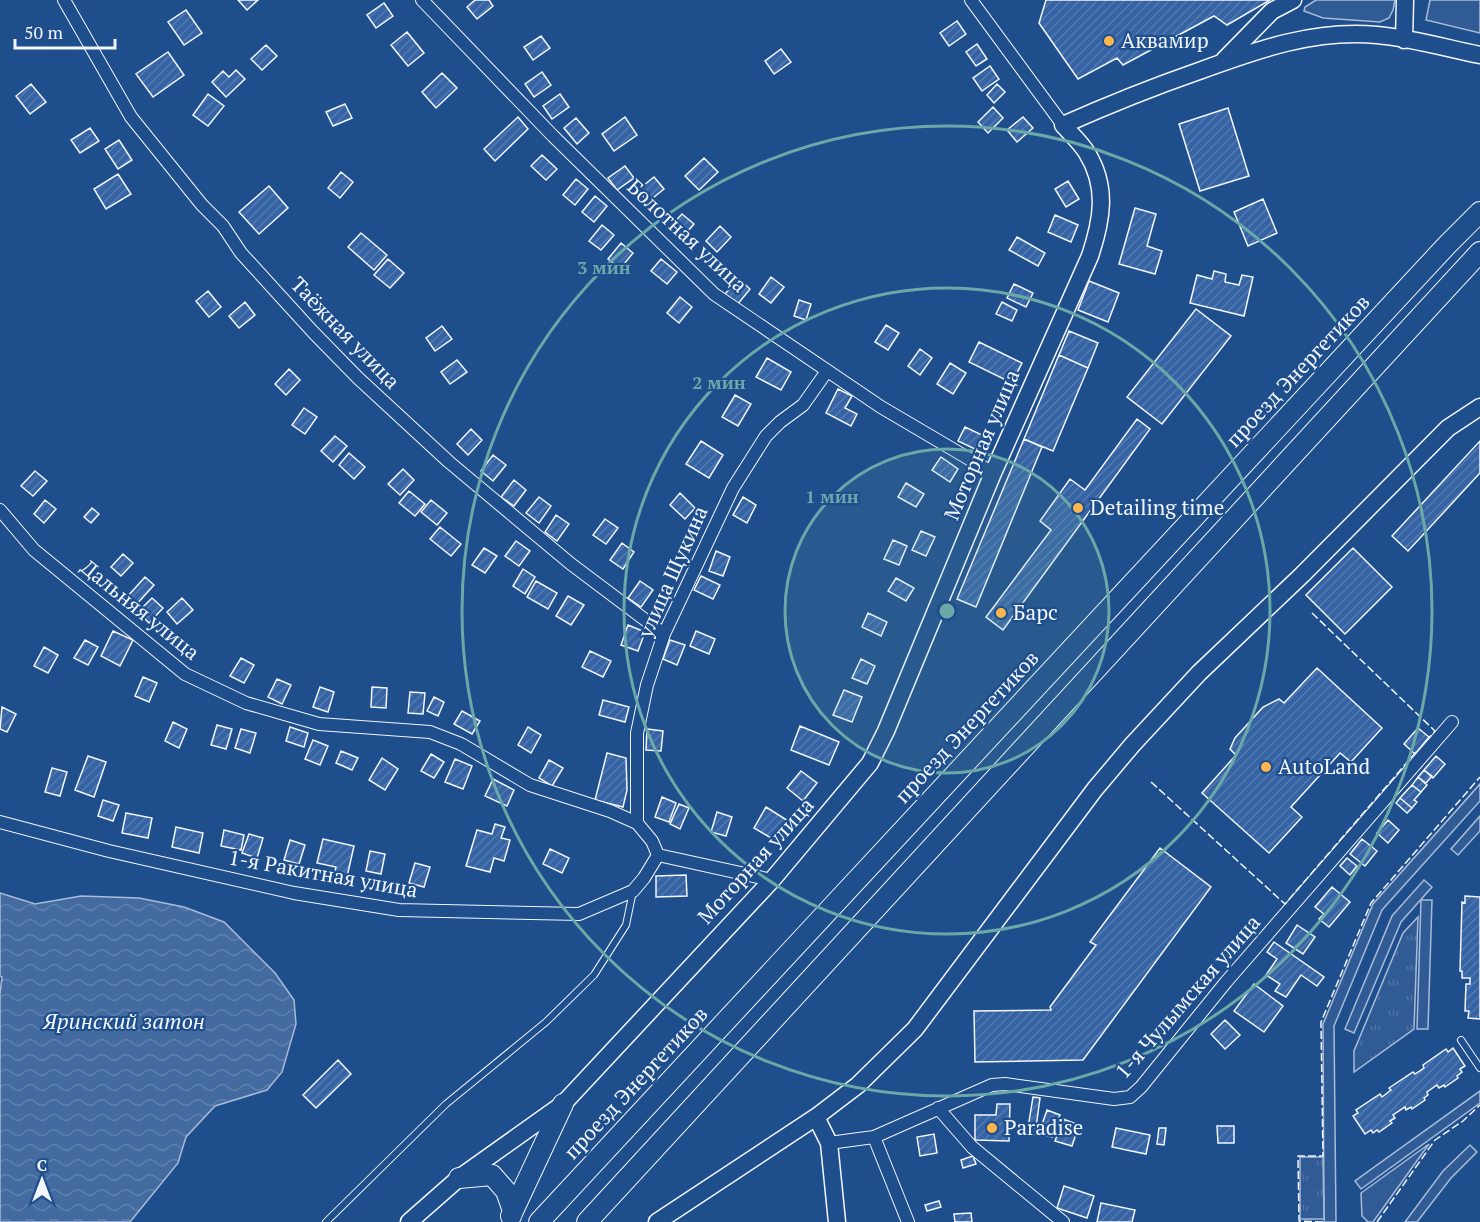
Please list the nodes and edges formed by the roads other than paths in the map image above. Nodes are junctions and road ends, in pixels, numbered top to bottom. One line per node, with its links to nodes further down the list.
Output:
1 (64, 0): 16 (street, Таёжная улица)
2 (422, 0): 12 (street, Болотная улица)
3 (971, 0): 9 (street)
4 (1293, 0): 8 (street)
5 (1405, 0): 6 (street)
6 (1404, 40): 7 (street); 8 (street)
7 (1480, 55)
8 (1221, 63): 9 (street)
9 (1063, 125): 14 (street, Моторная улица)
10 (1480, 212): 34 (main road, проезд Энергетиков)
11 (1480, 252): 35 (main road)
12 (827, 371): 14 (street, Болотная улица); 16 (street, улица Щукина)
13 (1480, 407): 27 (street)
14 (993, 473): 21 (street, Моторная улица)
15 (0, 510): 19 (street, Дальняя улица)
16 (664, 634): 19 (street, улица Щукина)
17 (1452, 722): 26 (street, 1-я Чулымская улица)
18 (0, 822): 22 (street, 1-я Ракитная улица)
19 (637, 823): 20 (street, Дальняя улица)
20 (658, 855): 21 (street); 22 (street)
21 (772, 880): 25 (street, Моторная улица)
22 (633, 891): 32 (lane)
23 (1461, 1040): 24 (lane)
24 (1480, 1068)
25 (563, 1104): 30 (street, Моторная улица); 31 (main road)
26 (938, 1108): 28 (street, 1-я Чулымская улица); 39 (street)
27 (816, 1117): 29 (street); 36 (street)
28 (874, 1137): 29 (street, 1-я Чулымская улица); 38 (street)
29 (829, 1143): 37 (street)
30 (459, 1178): 31 (main road); 33 (street, Моторная улица)
31 (511, 1216)
32 (326, 1222)
33 (409, 1222)
34 (539, 1222)
35 (587, 1222)
36 (657, 1222)
37 (837, 1222)
38 (908, 1222)
39 (1063, 1222)

